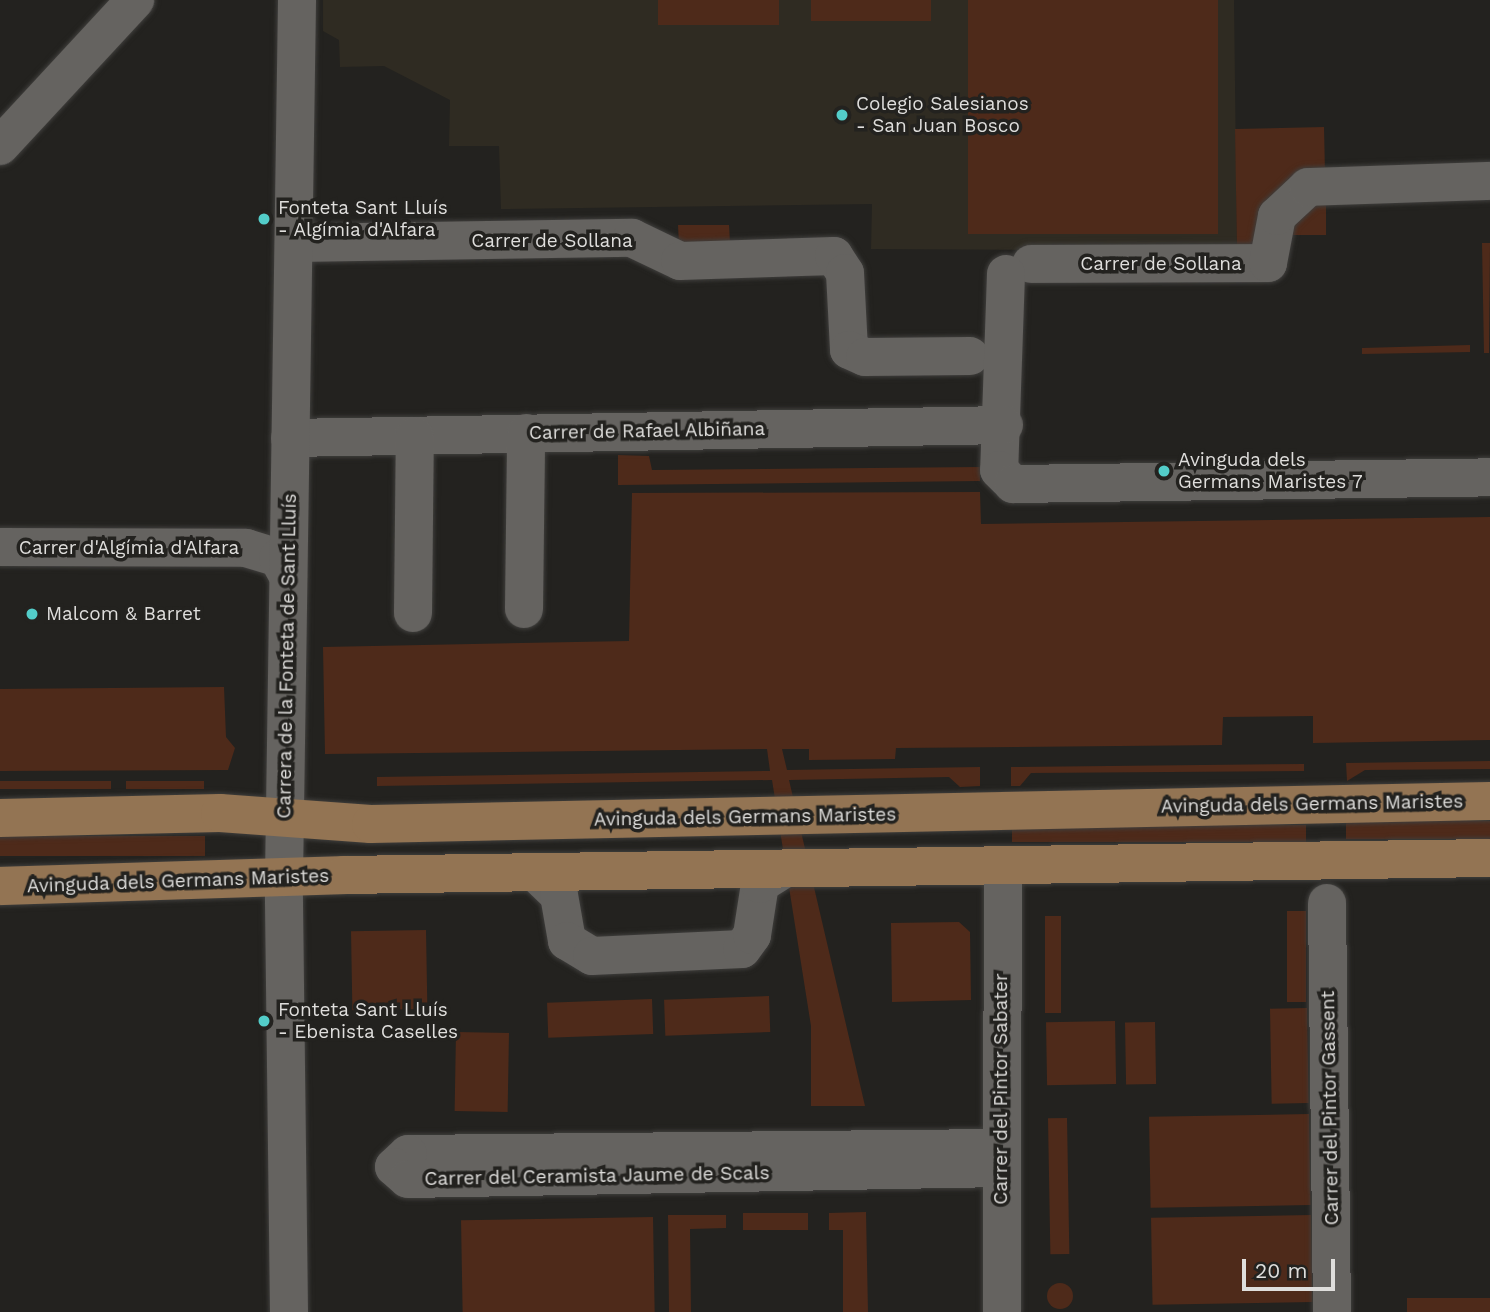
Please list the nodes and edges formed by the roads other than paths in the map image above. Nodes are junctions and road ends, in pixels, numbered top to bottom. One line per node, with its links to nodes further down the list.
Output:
1 (135, 0): 3 (street)
2 (297, 0): 5 (street, Carrera de la Fonteta de Sant Lluís)
3 (0, 146)
4 (1490, 181): 7 (street, Carrer de Sollana)
5 (296, 243): 6 (street, Carrer de Sollana); 10 (street, Carrera de la Fonteta de Sant Lluís)
6 (970, 356)
7 (1004, 425): 8 (street, Carrer de Rafael Albiñana); 11 (street)
8 (526, 433): 9 (street, Carrer de Rafael Albiñana); 14 (street)
9 (415, 436): 10 (street, Carrer de Rafael Albiñana); 15 (street)
10 (290, 438): 13 (street, Carrera de la Fonteta de Sant Lluís)
11 (1490, 477)
12 (0, 547): 13 (street, Carrer d'Algímia d'Alfara)
13 (288, 576): 19 (street, Carrera de la Fonteta de Sant Lluís)
14 (524, 609)
15 (413, 613)
16 (1490, 801): 17 (main road, Avinguda dels Germans Maristes)
17 (963, 809): 19 (main road, Avinguda dels Germans Maristes); 21 (main road)
18 (0, 818): 19 (main road, Avinguda dels Germans Maristes)
19 (285, 818): 24 (street, Carrera de la Fonteta de Sant Lluís)
20 (1490, 858): 21 (main road, Avinguda dels Germans Maristes)
21 (989, 866): 22 (main road, Avinguda dels Germans Maristes); 27 (street, Carrer del Pintor Sabater)
22 (784, 869): 23 (main road, Avinguda dels Germans Maristes); 23 (street)
23 (535, 872): 24 (main road, Avinguda dels Germans Maristes)
24 (284, 878): 25 (main road, Avinguda dels Germans Maristes); 28 (street, Carrera de la Fonteta de Sant Lluís)
25 (0, 886)
26 (1327, 903): 30 (street, Carrer del Pintor Gassent)
27 (1000, 1158): 27 (street, Carrer del Ceramista Jaume de Scals); 29 (street, Carrer del Pintor Sabater)
28 (289, 1312)
29 (1002, 1312)
30 (1332, 1312)

